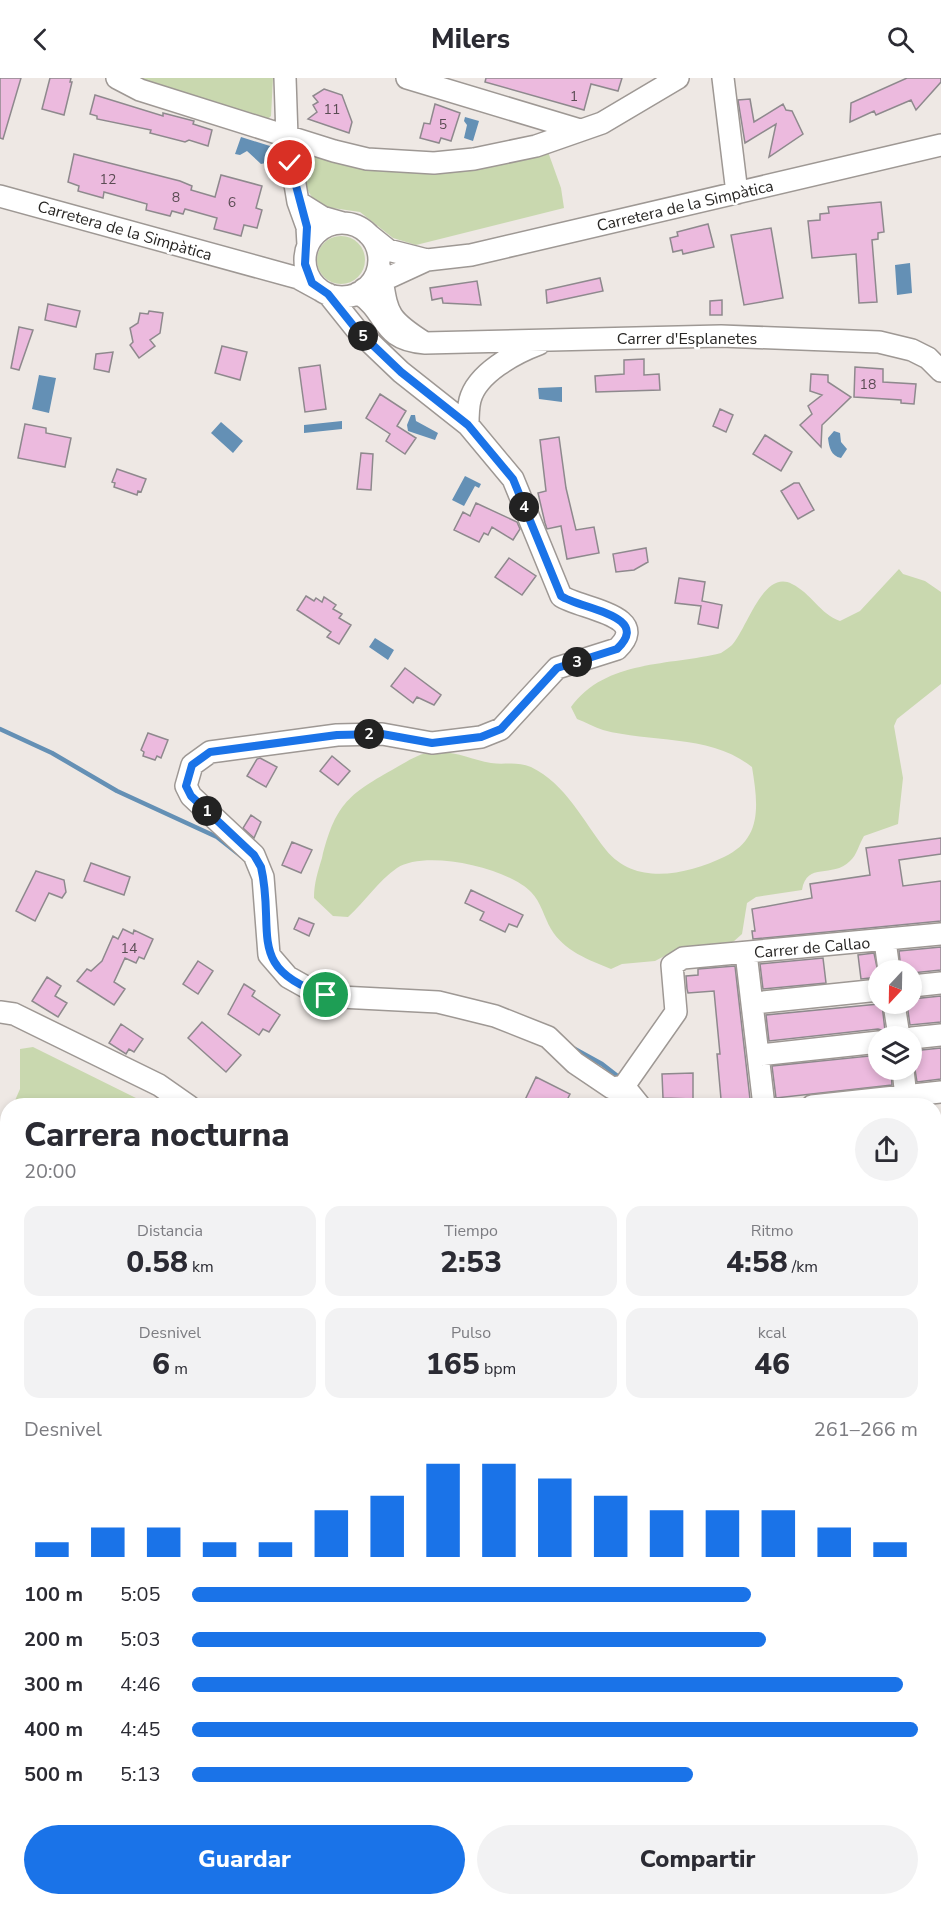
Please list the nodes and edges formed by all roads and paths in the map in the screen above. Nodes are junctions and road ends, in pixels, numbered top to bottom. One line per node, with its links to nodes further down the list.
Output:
1 (117, 78): 7 (street)
2 (285, 78): 7 (street)
3 (407, 78): 6 (street)
4 (672, 79): 6 (street)
5 (719, 83): 9 (street)
6 (580, 130): 7 (street)
7 (287, 137): 11 (street)
8 (941, 145): 9 (street, Carretera de la Simpàtica)
9 (737, 193): 15 (street, Carretera de la Simpàtica)
10 (0, 196): 16 (street, Carretera de la Simpàtica)
11 (298, 202): 12 (street); 14 (street)
12 (342, 223): 13 (street); 14 (street)
13 (368, 234): 15 (street, Carretera de la Simpàtica); 17 (street)
14 (306, 249): 16 (street, Carretera de la Simpàtica); 18 (street)
15 (427, 260): 17 (street, Carretera de la Simpàtica)
16 (250, 266): 18 (street, Carretera de la Simpàtica)
17 (364, 289): 18 (street); 19 (street); 20 (street, Carrer d'Esplanetes)
18 (324, 292): 19 (street)
19 (356, 329): 22 (street)
20 (558, 338): 21 (street, Carrer d'Esplanetes); 22 (street)
21 (941, 371)
22 (468, 425): 37 (street)
23 (941, 933): 24 (street, Carrer de Callao)
24 (885, 941): 25 (street, Carrer de Callao); 26 (street)
25 (746, 953): 30 (street); 37 (street, Carrer de Callao)
26 (888, 960)
27 (941, 983): 28 (street)
28 (922, 985)
29 (868, 991): 30 (street)
30 (754, 1003): 35 (street)
31 (0, 1012): 40 (street)
32 (941, 1035): 33 (street)
33 (922, 1037)
34 (868, 1043): 35 (street)
35 (760, 1055): 42 (street)
36 (904, 1080): 39 (street)
37 (624, 1086): 41 (street)
38 (941, 1092): 39 (street)
39 (906, 1097): 43 (street)
40 (178, 1098)
41 (634, 1098)
42 (763, 1098)
43 (896, 1098)

